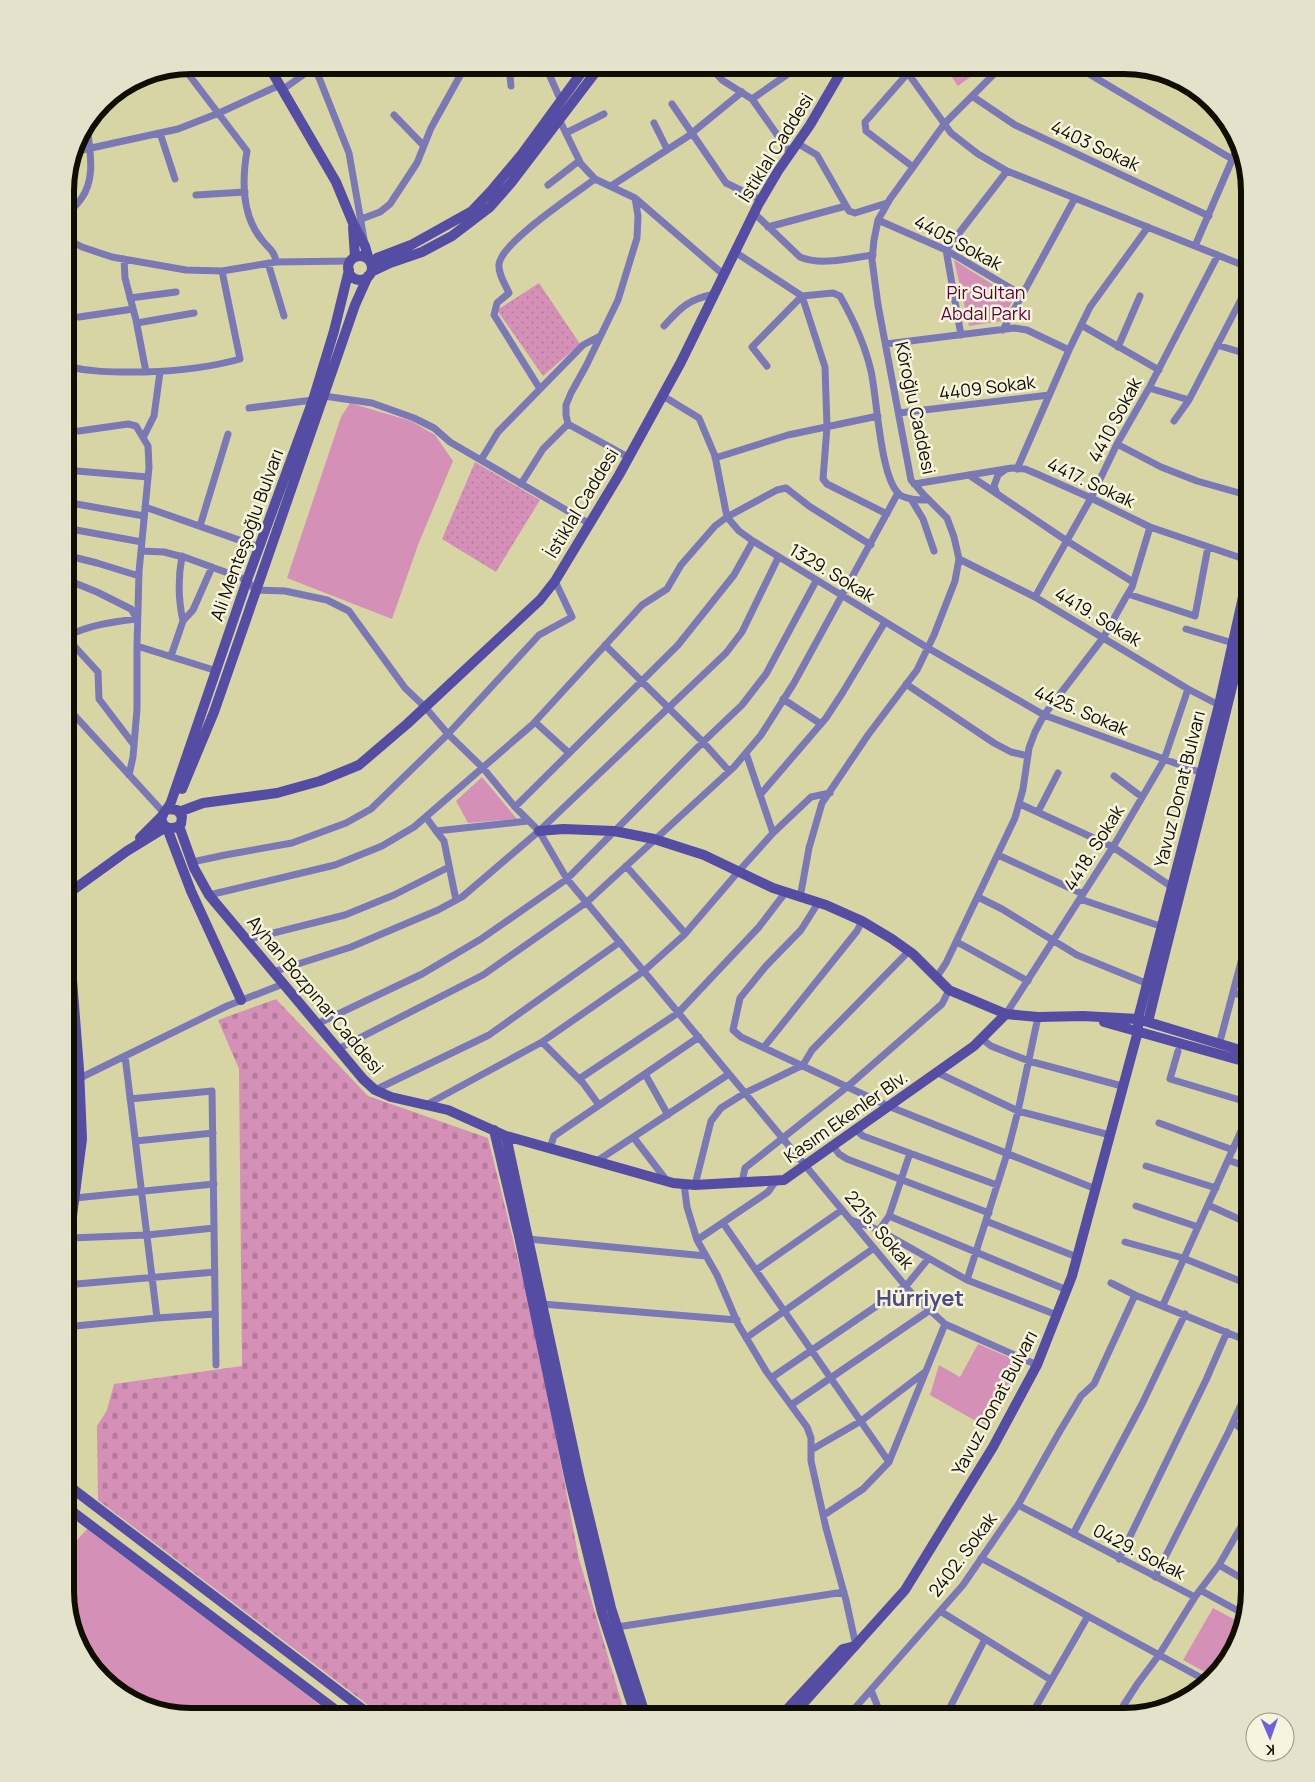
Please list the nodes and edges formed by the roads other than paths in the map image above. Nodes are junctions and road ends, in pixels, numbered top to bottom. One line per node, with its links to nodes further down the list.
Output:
1 (189, 74): 24 (street)
2 (273, 74): 18 (street)
3 (302, 74): 18 (street)
4 (318, 74): 59 (street)
5 (461, 74): 35 (street)
6 (509, 74): 17 (street)
7 (549, 74): 22 (street)
8 (580, 74): 22 (street)
9 (594, 74): 27 (street)
10 (717, 74): 19 (street)
11 (788, 74): 21 (street)
12 (840, 74): 34 (street, İstiklal Caddesi)
13 (907, 74): 43 (street)
14 (909, 74): 29 (street)
15 (994, 74): 20 (street, Köroğlu Caddesi)
16 (1089, 74): 41 (street)
17 (510, 86)
18 (281, 87): 24 (street); 59 (street)
19 (742, 92): 21 (street); 32 (street)
20 (972, 96): 29 (street, Köroğlu Caddesi); 58 (street, 4403 Sokak)
21 (752, 99): 39 (street)
22 (561, 101): 74 (street)
23 (672, 104): 32 (street)
24 (219, 113): 30 (street); 49 (street)
25 (604, 114): 31 (street)
26 (394, 115): 35 (street)
27 (559, 120): 31 (street); 74 (street)
28 (654, 123): 38 (street)
29 (945, 123): 43 (street, Köroğlu Caddesi); 44 (street)
30 (160, 133): 36 (street); 45 (street)
31 (566, 133): 42 (street)
32 (691, 134): 38 (street); 53 (street)
33 (88, 135): 36 (street)
34 (797, 143): 39 (street, İstiklal Caddesi); 55 (street)
35 (423, 145): 59 (street)
36 (89, 149): 37 (street); 56 (street)
37 (81, 150)
38 (667, 150): 48 (street)
39 (790, 153): 53 (street, İstiklal Caddesi)
40 (1235, 153): 41 (street)
41 (1232, 159): 58 (street)
42 (579, 161): 46 (street); 47 (street)
43 (913, 168): 54 (street, Köroğlu Caddesi)
44 (1007, 171): 52 (street); 65 (street)
45 (175, 179)
46 (595, 179): 48 (street); 105 (street)
47 (548, 185)
48 (611, 186): 51 (street)
49 (245, 192): 50 (street); 70 (street)
50 (196, 195)
51 (635, 198): 76 (street); 93 (street)
52 (1076, 198): 62 (street); 79 (street)
53 (761, 200): 57 (street, İstiklal Caddesi)
54 (887, 203): 55 (street); 60 (street, Köroğlu Caddesi)
55 (846, 206): 61 (street)
56 (74, 207)
57 (754, 213): 61 (street); 66 (street, İstiklal Caddesi)
58 (1209, 216): 64 (street)
59 (357, 220): 71 (street, Ali Menteşoğlu Bulvarı); 74 (street)
60 (878, 220): 65 (street, 4405 Sokak); 67 (street, Köroğlu Caddesi)
61 (768, 227): 67 (street)
62 (1148, 227): 64 (street); 90 (street)
63 (74, 243): 69 (street)
64 (1195, 246): 68 (street)
65 (946, 250): 79 (street, 4405 Sokak); 92 (street)
66 (735, 252): 76 (street, İstiklal Caddesi); 80 (street)
67 (872, 255): 94 (street, Köroğlu Caddesi)
68 (1218, 255): 73 (street); 101 (street, 4410 Sokak)
69 (124, 259): 75 (street); 82 (street)
70 (276, 262): 71 (street); 72 (street)
71 (351, 263): 74 (street); 74 (street); 109 (street, Ali Menteşoğlu Bulvarı)
72 (268, 264): 75 (street); 87 (street)
73 (1241, 264)
74 (370, 268): 107 (street, Ali Menteşoğlu Bulvarı)
75 (222, 271): 103 (street)
76 (724, 275): 78 (street, İstiklal Caddesi)
77 (176, 292): 82 (street)
78 (715, 294): 89 (street); 108 (street, İstiklal Caddesi)
79 (1022, 295): 91 (street)
80 (802, 296): 99 (street); 113 (street); 116 (street)
81 (1140, 296): 96 (street)
82 (130, 298): 84 (street)
83 (1241, 300): 95 (street)
84 (133, 309): 86 (street); 88 (street)
85 (194, 313): 88 (street)
86 (79, 316)
87 (284, 316)
88 (137, 323): 102 (street)
89 (664, 326)
90 (1081, 326): 96 (street); 97 (street)
91 (1003, 330): 92 (street); 97 (street)
92 (961, 335): 94 (street)
93 (601, 336): 105 (street); 115 (street)
94 (886, 344): 112 (street, Köroğlu Caddesi)
95 (1218, 345): 98 (street); 110 (street)
96 (1118, 346): 101 (street)
97 (1069, 350): 106 (street)
98 (1241, 352)
99 (767, 366)
100 (74, 369): 102 (street)
101 (1158, 370): 104 (street, 4410 Sokak)
102 (146, 372): 103 (street)
103 (160, 372): 119 (street)
104 (1149, 388): 110 (street); 120 (street, 4410 Sokak)
105 (540, 389): 123 (street)
106 (1049, 395): 112 (street, 4409 Sokak); 124 (street)
107 (324, 396): 123 (street); 166 (street, Ali Menteşoğlu Bulvarı)
108 (663, 396): 121 (street, İstiklal Caddesi); 122 (street)
109 (313, 400): 111 (street); 150 (street, Ali Menteşoğlu Bulvarı)
110 (1189, 400): 114 (street)
111 (250, 408)
112 (899, 413): 130 (street, Köroğlu Caddesi)
113 (878, 416): 116 (street); 131 (street)
114 (1174, 421)
115 (568, 424): 121 (street); 129 (street)
116 (827, 427): 122 (street); 139 (street)
117 (79, 431): 119 (street)
118 (228, 434): 143 (street)
119 (144, 436): 128 (street)
120 (1117, 444): 132 (street); 134 (street, 4410 Sokak)
121 (628, 457): 142 (street, İstiklal Caddesi)
122 (715, 458): 141 (street)
123 (481, 460): 129 (street)
124 (1017, 469): 125 (street, 4417. Sokak); 134 (street, 4417. Sokak)
125 (1005, 470): 127 (street, 4417. Sokak); 133 (street)
126 (74, 471): 128 (street)
127 (969, 475): 130 (street, 4417. Sokak); 133 (street)
128 (148, 476): 138 (street)
129 (521, 484): 142 (street)
130 (914, 484): 136 (street, Köroğlu Caddesi)
131 (898, 493): 135 (street); 139 (street)
132 (1241, 493)
133 (997, 494): 147 (street)
134 (1091, 498): 144 (street, 4417. Sokak); 147 (street, 4410 Sokak)
135 (910, 499): 136 (street); 153 (street)
136 (928, 500): 158 (street, Köroğlu Caddesi)
137 (74, 504): 140 (street)
138 (145, 507): 140 (street); 143 (street)
139 (887, 514): 149 (street)
140 (144, 516): 148 (street)
141 (727, 517): 146 (street, 1329. Sokak); 149 (street); 178 (street)
142 (590, 524): 162 (street, İstiklal Caddesi)
143 (200, 526): 150 (street)
144 (1150, 527): 151 (street, 4417. Sokak); 164 (street)
145 (74, 530): 148 (street)
146 (752, 541): 156 (street, 1329. Sokak); 185 (street)
147 (1067, 541): 164 (street); 169 (street, 4410 Sokak)
148 (142, 542): 152 (street)
149 (871, 545): 168 (street)
150 (259, 547): 161 (street, Ali Menteşoğlu Bulvarı)
151 (1208, 547): 157 (street, 4417. Sokak); 167 (street)
152 (141, 550): 154 (street); 160 (street)
153 (934, 551)
154 (182, 556): 159 (street); 172 (street)
155 (74, 557): 160 (street)
156 (778, 558): 163 (street, 1329. Sokak); 191 (street)
157 (1241, 558)
158 (959, 559): 169 (street, 4419. Sokak); 181 (street, Köroğlu Caddesi)
159 (212, 567): 161 (street); 172 (street)
160 (139, 576): 171 (street)
161 (248, 580): 166 (street); 184 (street, Ali Menteşoğlu Bulvarı)
162 (555, 581): 190 (street, İstiklal Caddesi); 196 (street)
163 (816, 581): 168 (street, 1329. Sokak); 197 (street)
164 (1133, 582): 167 (street)
165 (74, 583): 171 (street)
166 (255, 590): 190 (street, 2215. Sokak); 214 (street, Ali Menteşoğlu Bulvarı)
167 (1128, 594): 176 (street)
168 (843, 597): 173 (street, 1329. Sokak); 188 (street)
169 (1034, 597): 176 (street, 4419. Sokak)
170 (1241, 606): 177 (street, Yavuz Donat Bulvarı)
171 (138, 619): 175 (street); 180 (street)
172 (183, 621): 183 (street)
173 (885, 622): 181 (street, 1329. Sokak); 195 (street)
174 (1186, 629): 177 (street)
175 (74, 632)
176 (1102, 638): 187 (street, 4419. Sokak); 193 (street)
177 (1233, 643): 189 (street, Yavuz Donat Bulvarı)
178 (606, 645): 185 (street); 194 (street)
179 (74, 646): 198 (street)
180 (137, 646): 183 (street); 198 (street)
181 (928, 648): 186 (street, Köroğlu Caddesi); 193 (street, 4425. Sokak)
182 (1241, 651): 268 (street, Yavuz Donat Bulvarı)
183 (171, 656): 184 (street)
184 (216, 671): 214 (street, Ali Menteşoğlu Bulvarı)
185 (642, 680): 191 (street); 199 (street)
186 (906, 684): 201 (street); 209 (street, Köroğlu Caddesi)
187 (1188, 689): 189 (street, 4419. Sokak); 202 (street, 4418. Sokak)
188 (783, 699): 195 (street); 200 (street)
189 (1219, 705): 206 (street, Yavuz Donat Bulvarı)
190 (425, 707): 196 (street, 2215. Sokak); 214 (street, İstiklal Caddesi)
191 (668, 708): 197 (street); 221 (street)
192 (74, 715): 207 (street)
193 (1044, 715): 201 (street); 202 (street, 4425. Sokak)
194 (534, 722): 199 (street); 203 (street)
195 (821, 724): 210 (street)
196 (448, 734): 203 (street, 2215. Sokak); 228 (street)
197 (703, 742): 204 (street); 222 (street)
198 (134, 745): 207 (street)
199 (568, 753): 213 (street)
200 (746, 753): 204 (street); 210 (street)
201 (1028, 756): 212 (street)
202 (1164, 760): 206 (street, 4425. Sokak); 211 (street, 4418. Sokak)
203 (483, 768): 213 (street, 2215. Sokak); 216 (street)
204 (729, 771): 224 (street)
205 (1058, 773): 215 (street)
206 (1202, 773): 235 (street, Yavuz Donat Bulvarı)
207 (129, 775): 214 (street)
208 (1114, 776): 211 (street)
209 (830, 793): 223 (street); 240 (street, Köroğlu Caddesi)
210 (760, 795): 223 (street)
211 (1142, 797): 225 (street, 4418. Sokak)
212 (1020, 804): 215 (street); 227 (street)
213 (515, 807): 217 (street, 2215. Sokak)
214 (170, 811): 218 (street, Ayhan Bozpınar Caddesi); 219 (street); 226 (street)
215 (1038, 812): 225 (street)
216 (426, 817): 220 (street); 237 (street)
217 (528, 821): 220 (street); 221 (street, 2215. Sokak)
218 (179, 826): 219 (street); 228 (street, Ayhan Bozpınar Caddesi)
219 (166, 827): 226 (street); 233 (street)
220 (436, 831): 230 (street)
221 (539, 831): 222 (street); 232 (street, 2215. Sokak); 241 (street)
222 (614, 831): 224 (street); 232 (street)
223 (774, 834): 231 (street)
224 (654, 839): 229 (street); 231 (street)
225 (1113, 847): 235 (street); 238 (street, 4418. Sokak)
226 (126, 851): 234 (street)
227 (998, 855): 238 (street); 239 (street)
228 (192, 862): 237 (street, Ayhan Bozpınar Caddesi)
229 (626, 866): 242 (street); 246 (street)
230 (449, 867): 241 (street); 247 (street)
231 (738, 872): 236 (street); 246 (street)
232 (567, 879): 242 (street, 2215. Sokak); 269 (street)
233 (189, 886): 237 (street); 262 (street)
234 (74, 887)
235 (1172, 887): 245 (street, Yavuz Donat Bulvarı)
236 (785, 893): 240 (street); 264 (street)
237 (210, 895): 247 (street, Ayhan Bozpınar Caddesi)
238 (1082, 896): 245 (street); 248 (street, 4418. Sokak)
239 (978, 897): 248 (street); 250 (street)
240 (800, 898): 243 (street)
241 (456, 900): 254 (street)
242 (587, 902): 249 (street, 2215. Sokak); 276 (street)
243 (818, 903): 244 (street); 275 (street)
244 (862, 922): 251 (street); 275 (street)
245 (1163, 927): 258 (street, Yavuz Donat Bulvarı)
246 (685, 933): 253 (street)
247 (246, 940): 254 (street, Ayhan Bozpınar Caddesi)
248 (1053, 940): 256 (street, 4418. Sokak); 258 (street)
249 (620, 942): 253 (street, 2215. Sokak); 290 (street)
250 (957, 942): 255 (street); 256 (street)
251 (909, 951): 255 (street); 282 (street)
252 (1241, 964): 260 (street)
253 (644, 971): 264 (street, 2215. Sokak); 273 (street)
254 (273, 972): 257 (street, Ayhan Bozpınar Caddesi)
255 (936, 978): 259 (street)
256 (1028, 980): 265 (street, 4418. Sokak)
257 (283, 984): 262 (street); 269 (street, Ayhan Bozpınar Caddesi)
258 (1148, 984): 268 (street, Yavuz Donat Bulvarı)
259 (949, 990): 265 (street); 289 (street)
260 (1233, 992): 261 (street); 274 (street)
261 (1241, 994)
262 (240, 1000): 279 (street)
263 (74, 1007): 286 (street)
264 (678, 1013): 271 (street, 2215. Sokak); 287 (street)
265 (1006, 1014): 267 (street); 272 (street, Kasım Ekenler Blv.)
266 (1083, 1016): 267 (street); 268 (street); 270 (street)
267 (1038, 1017): 280 (street)
268 (1143, 1021): 270 (street); 274 (street)
269 (318, 1024): 276 (street, Ayhan Bozpınar Caddesi)
270 (1138, 1032): 281 (street); 288 (street, Yavuz Donat Bulvarı)
271 (699, 1037): 284 (street); 285 (street, 2215. Sokak)
272 (982, 1039): 280 (street); 283 (street, Kasım Ekenler Blv.)
273 (542, 1042): 287 (street); 296 (street)
274 (1219, 1045): 278 (street)
275 (764, 1047): 282 (street)
276 (338, 1049): 290 (street, Ayhan Bozpınar Caddesi)
277 (1178, 1050): 295 (street)
278 (1241, 1051)
279 (125, 1056): 286 (street); 294 (street)
280 (1029, 1061): 288 (street); 299 (street)
281 (1241, 1061)
282 (803, 1065): 289 (street); 291 (street)
283 (936, 1072): 298 (street, Kasım Ekenler Blv.); 299 (street)
284 (645, 1074): 297 (street); 300 (street)
285 (730, 1074): 291 (street, 2215. Sokak); 300 (street)
286 (80, 1078): 292 (street)
287 (579, 1079): 297 (street)
288 (1122, 1086): 306 (street, Yavuz Donat Bulvarı)
289 (847, 1087): 298 (street); 309 (street)
290 (375, 1090): 296 (street, Ayhan Bozpınar Caddesi)
291 (745, 1093): 309 (street, 2215. Sokak); 327 (street)
292 (80, 1094): 293 (street); 332 (street)
293 (74, 1097)
294 (130, 1099): 305 (street); 310 (street)
295 (1241, 1099)
296 (426, 1105): 302 (street, Ayhan Bozpınar Caddesi)
297 (600, 1105): 312 (street)
298 (888, 1106): 303 (street, Kasım Ekenler Blv.); 315 (street)
299 (1018, 1111): 306 (street); 315 (street)
300 (668, 1115): 308 (street)
301 (1159, 1123): 313 (street)
302 (494, 1130): 307 (street, Ayhan Bozpınar Caddesi); 410 (street)
303 (856, 1130): 311 (street, Kasım Ekenler Blv.); 314 (street)
304 (1241, 1132): 313 (street)
305 (214, 1134): 310 (street); 325 (street)
306 (1110, 1135): 330 (street, Yavuz Donat Bulvarı)
307 (506, 1136): 312 (street, Kasım Ekenler Blv.); 347 (street)
308 (634, 1138): 317 (street); 323 (street)
309 (782, 1138): 319 (street, 2215. Sokak); 324 (street)
310 (136, 1141): 331 (street)
311 (833, 1146): 319 (street, Kasım Ekenler Blv.); 322 (street)
312 (550, 1148): 317 (street, Kasım Ekenler Blv.)
313 (1233, 1150): 316 (street)
314 (910, 1153): 322 (street); 328 (street)
315 (1007, 1154): 328 (street); 330 (street)
316 (1228, 1160): 318 (street); 329 (street)
317 (597, 1161): 323 (street, Kasım Ekenler Blv.)
318 (1241, 1165)
319 (806, 1166): 321 (street, Kasım Ekenler Blv.); 336 (street, 2215. Sokak)
320 (1146, 1166): 329 (street)
321 (776, 1180): 324 (street, Kasım Ekenler Blv.); 342 (street)
322 (901, 1180): 337 (street); 338 (street)
323 (667, 1181): 326 (street, Kasım Ekenler Blv.)
324 (742, 1182): 327 (street, Kasım Ekenler Blv.)
325 (214, 1184): 331 (street); 344 (street)
326 (684, 1184): 327 (street, Kasım Ekenler Blv.); 348 (street)
327 (695, 1185)
328 (997, 1185): 337 (street)
329 (1216, 1188): 333 (street)
330 (1096, 1189): 354 (street, Yavuz Donat Bulvarı)
331 (142, 1190): 332 (street); 346 (street)
332 (76, 1193): 334 (street)
333 (1208, 1205): 340 (street); 343 (street)
334 (74, 1206)
335 (1136, 1206): 343 (street)
336 (842, 1210): 339 (street, 2215. Sokak); 357 (street)
337 (988, 1213): 341 (street)
338 (889, 1216): 345 (street); 352 (street)
339 (850, 1220): 345 (street); 351 (street, 2215. Sokak)
340 (1241, 1220)
341 (986, 1221): 352 (street); 354 (street)
342 (722, 1223): 348 (street); 357 (street)
343 (1198, 1227): 355 (street)
344 (214, 1228): 346 (street); 358 (street)
345 (879, 1230): 356 (street)
346 (148, 1235): 349 (street); 359 (street)
347 (528, 1238): 353 (street); 367 (street)
348 (697, 1240): 353 (street)
349 (74, 1242)
350 (1125, 1242): 355 (street)
351 (874, 1248): 364 (street, 2215. Sokak); 369 (street)
352 (976, 1253): 360 (street); 365 (street)
353 (706, 1256): 375 (street)
354 (1077, 1256): 365 (street, Yavuz Donat Bulvarı)
355 (1183, 1258): 361 (street); 368 (street)
356 (928, 1259): 360 (street); 364 (street)
357 (756, 1270): 369 (street)
358 (215, 1272): 359 (street); 371 (street)
359 (152, 1278): 363 (street); 374 (street)
360 (968, 1280): 373 (street)
361 (1241, 1281)
362 (1111, 1283): 366 (street)
363 (74, 1284)
364 (906, 1286): 370 (street, 2215. Sokak); 381 (street)
365 (1067, 1290): 373 (street, Yavuz Donat Bulvarı)
366 (1135, 1295): 368 (street); 395 (street, 2402. Sokak)
367 (542, 1304): 375 (street); 412 (street)
368 (1163, 1305): 372 (street)
369 (784, 1310): 379 (street); 381 (street)
370 (930, 1310): 376 (street, 2215. Sokak); 385 (street)
371 (215, 1314): 374 (street); 382 (street)
372 (1185, 1314): 378 (street); 399 (street)
373 (1057, 1315): 383 (street, Yavuz Donat Bulvarı)
374 (157, 1318): 377 (street)
375 (737, 1320): 379 (street)
376 (945, 1324): 383 (street, 2215. Sokak); 384 (street)
377 (74, 1326)
378 (1227, 1332): 380 (street); 401 (street)
379 (746, 1338): 386 (street)
380 (1241, 1338)
381 (812, 1351): 385 (street); 386 (street)
382 (216, 1365)
383 (1037, 1365): 414 (street, Yavuz Donat Bulvarı)
384 (926, 1372): 389 (street); 393 (street)
385 (830, 1377): 387 (street); 389 (street)
386 (771, 1378): 387 (street)
387 (791, 1405): 392 (street)
388 (1241, 1405): 390 (street)
389 (861, 1421): 392 (street); 393 (street)
390 (1233, 1422): 391 (street); 403 (street)
391 (1241, 1429)
392 (811, 1450): 397 (street)
393 (889, 1462): 397 (street)
394 (74, 1489): 420 (street)
395 (1018, 1505): 399 (street, 0429. Sokak); 400 (street, 2402. Sokak)
396 (74, 1513): 419 (street)
397 (824, 1515): 406 (street)
398 (1241, 1531): 402 (street)
399 (1074, 1534): 401 (street, 0429. Sokak)
400 (981, 1558): 408 (street, 2402. Sokak); 411 (street)
401 (1119, 1558): 403 (street, 0429. Sokak)
402 (1219, 1565): 404 (street); 405 (street)
403 (1155, 1577): 407 (street, 0429. Sokak)
404 (1241, 1578)
405 (1200, 1590): 407 (street, 0429. Sokak); 409 (street, 0429. Sokak)
406 (844, 1592): 412 (street); 414 (street)
407 (1195, 1597): 415 (street)
408 (940, 1611): 413 (street); 418 (street, 2402. Sokak)
409 (1239, 1611)
410 (602, 1613): 421 (street); 422 (street)
411 (1088, 1616): 415 (street); 417 (street)
412 (617, 1627): 423 (street)
413 (985, 1639): 417 (street); 428 (street)
414 (856, 1646): 424 (street); 425 (street, Yavuz Donat Bulvarı)
415 (1159, 1655): 416 (street); 430 (street)
416 (1202, 1678)
417 (1051, 1680): 429 (street)
418 (870, 1690): 426 (street, 2402. Sokak); 427 (street)
419 (333, 1708)
420 (361, 1708)
421 (627, 1708)
422 (633, 1708)
423 (643, 1708)
424 (788, 1708)
425 (799, 1708)
426 (855, 1708)
427 (878, 1708)
428 (950, 1708)
429 (1035, 1708)
430 (1122, 1708)

